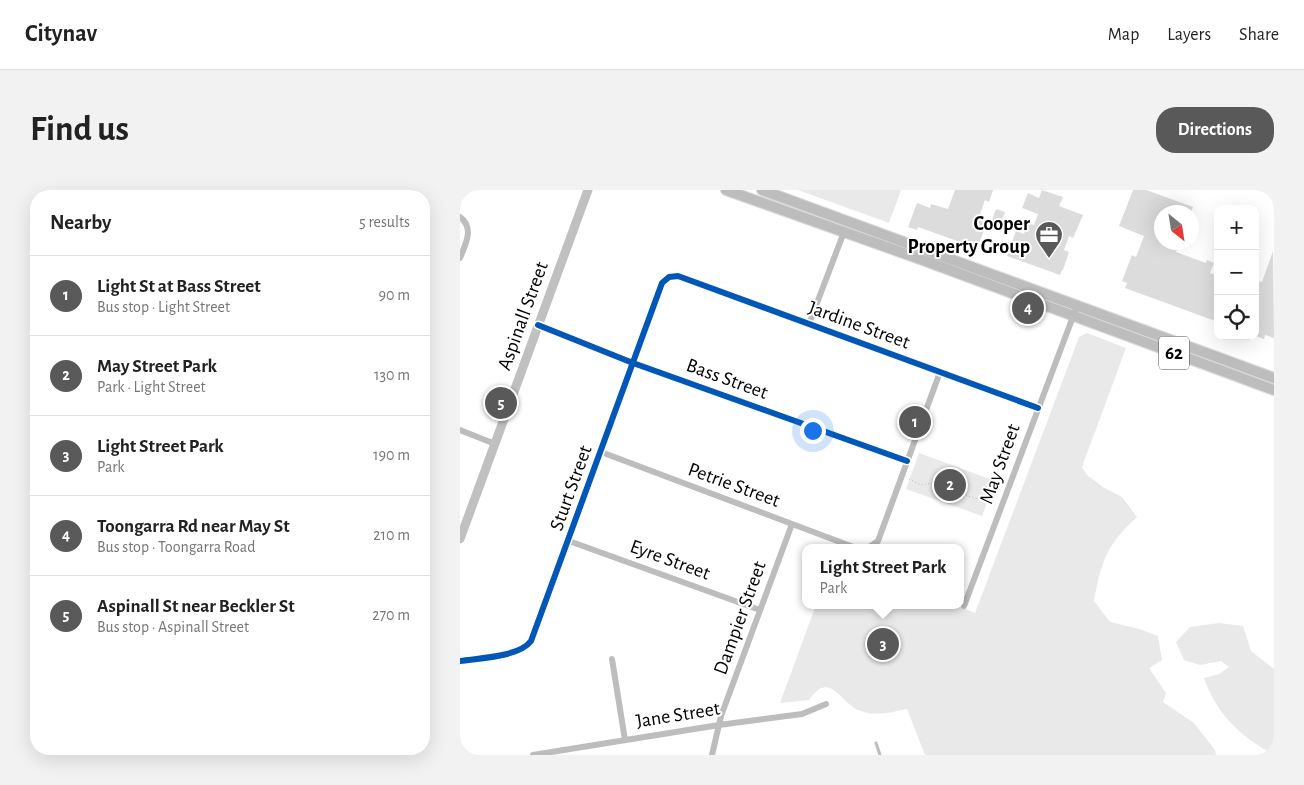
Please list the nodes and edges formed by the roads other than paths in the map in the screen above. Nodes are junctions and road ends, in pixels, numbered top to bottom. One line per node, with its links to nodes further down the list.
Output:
1 (588, 190): 11 (main road, Aspinall Street)
2 (726, 190): 5 (main road, 62)
3 (762, 190): 8 (main road, 62)
4 (460, 217): 6 (street)
5 (844, 232): 9 (main road, 62); 10 (street)
6 (460, 258)
7 (669, 277): 10 (street, Jardine Street); 12 (street, Sturt Street)
8 (1077, 306): 9 (street, May Street); 14 (main road, 62)
9 (1073, 316): 15 (main road, 62); 16 (street, May Street)
10 (809, 324): 13 (street, Jardine Street)
11 (538, 325): 12 (street, Bass Street); 18 (main road, Aspinall Street)
12 (634, 363): 19 (street, Sturt Street); 20 (street, Bass Street)
13 (940, 372): 16 (street, Jardine Street); 20 (street)
14 (1274, 378)
15 (1274, 390)
16 (1038, 408): 26 (street, May Street)
17 (460, 430): 18 (street)
18 (495, 444): 22 (main road, Aspinall Street)
19 (601, 452): 21 (street, Petrie Street); 23 (street, Sturt Street)
20 (906, 460): 25 (street)
21 (792, 524): 24 (street, Petrie Street); 27 (street, Dampier Street)
22 (460, 539)
23 (569, 541): 27 (street, Eyre Street); 29 (street, Sturt Street)
24 (845, 544)
25 (873, 544)
26 (964, 606)
27 (760, 610): 31 (street, Dampier Street)
28 (612, 658): 32 (street)
29 (460, 661)
30 (826, 704): 31 (street, Jane Street)
31 (719, 725): 32 (street, Jane Street); 35 (street, Dampier Street)
32 (625, 740): 34 (street, Jane Street)
33 (876, 743): 36 (lane)
34 (533, 755)
35 (712, 755)
36 (880, 755)

